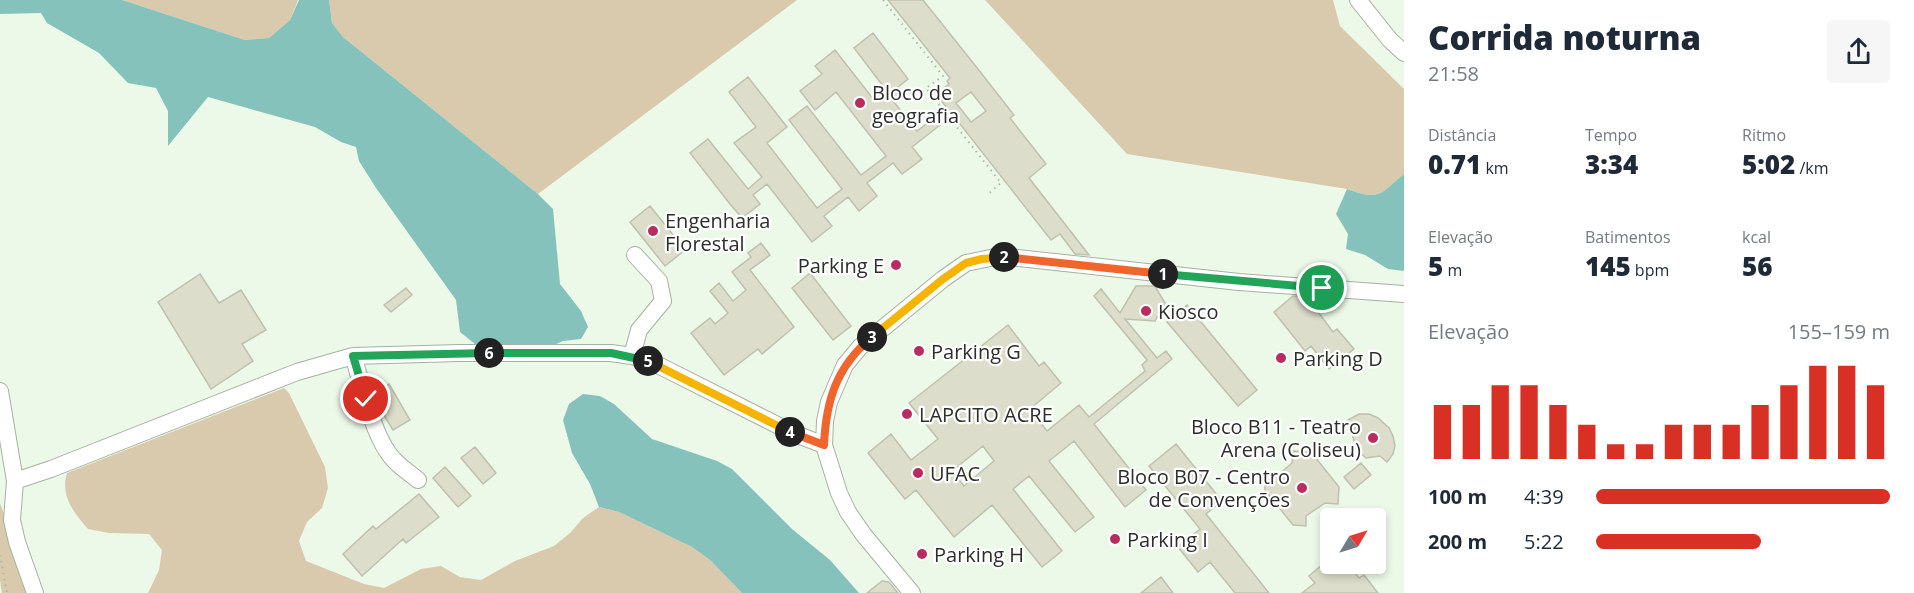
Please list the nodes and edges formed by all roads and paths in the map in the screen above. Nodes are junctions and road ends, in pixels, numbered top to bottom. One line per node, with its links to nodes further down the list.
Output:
1 (883, 0): 4 (path)
2 (1358, 0): 3 (street)
3 (1404, 53)
4 (987, 195)
5 (635, 255): 8 (street)
6 (1404, 294): 10 (street)
7 (353, 356): 8 (street); 11 (street); 12 (street)
8 (632, 356): 10 (street)
9 (0, 391): 12 (street)
10 (824, 445): 16 (street)
11 (418, 480)
12 (15, 481): 15 (street)
13 (0, 555): 14 (path)
14 (7, 593)
15 (35, 593)
16 (912, 593)

